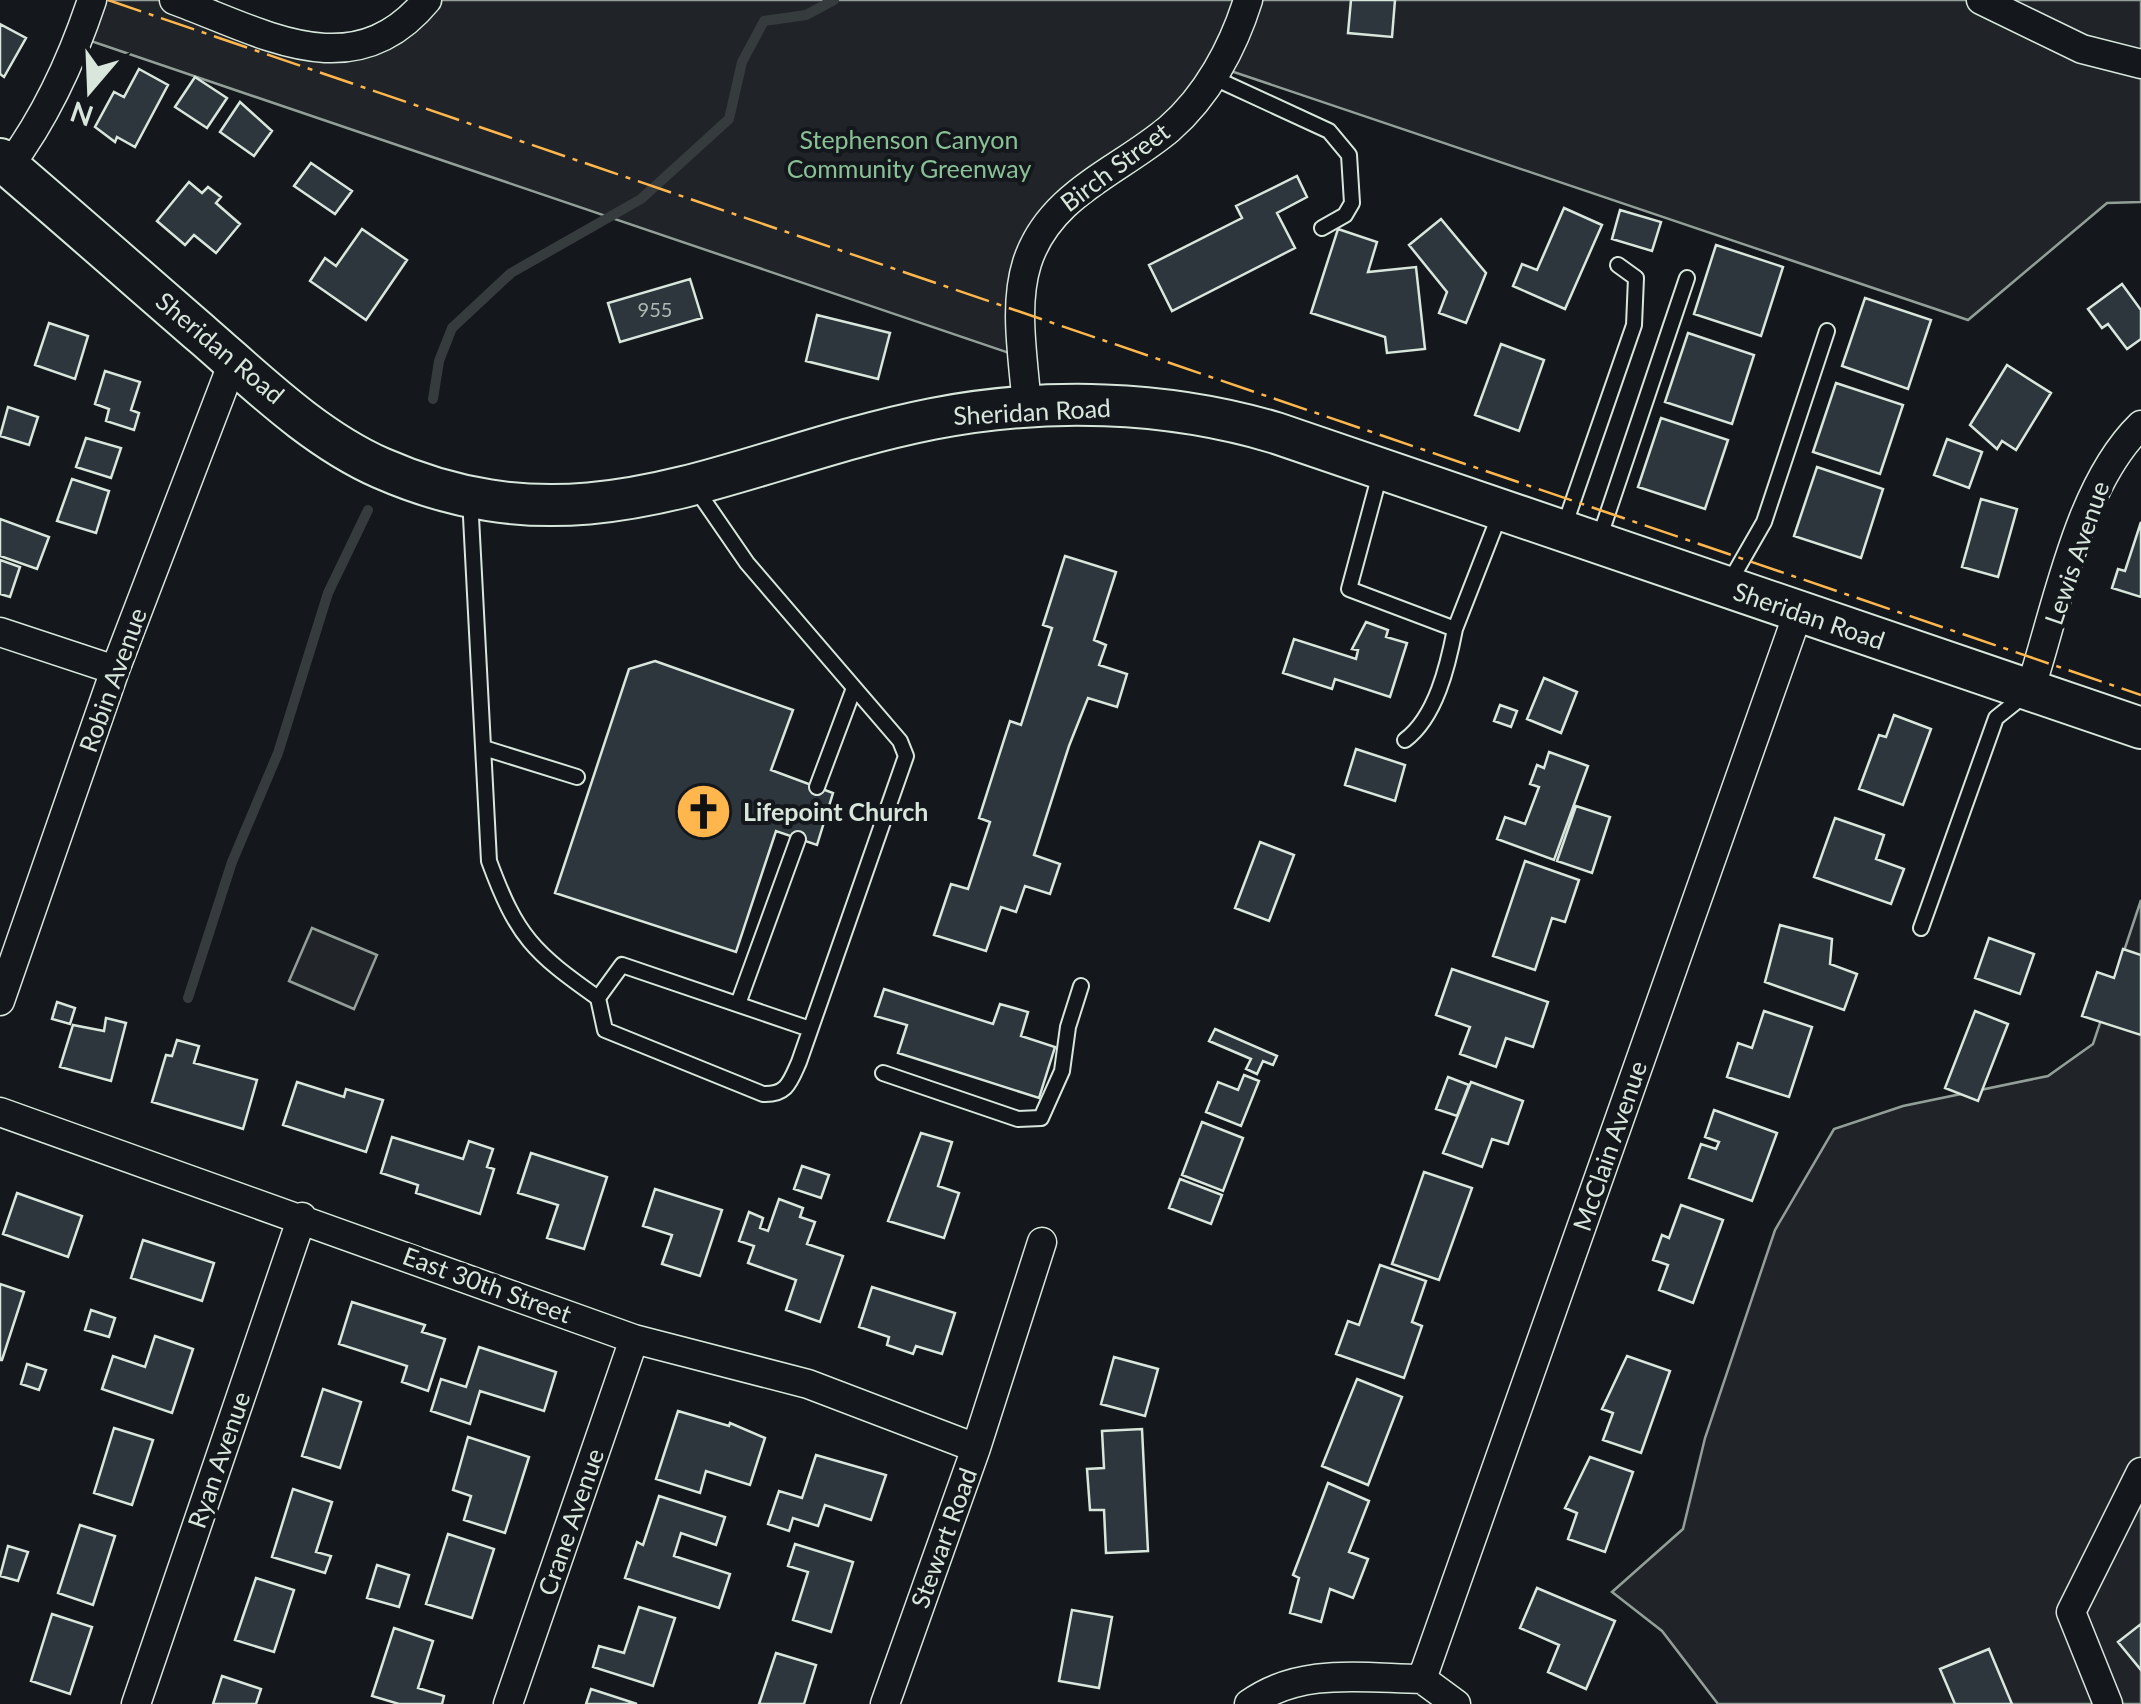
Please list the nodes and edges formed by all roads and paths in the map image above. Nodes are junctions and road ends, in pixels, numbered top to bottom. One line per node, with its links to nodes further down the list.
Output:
1 (92, 0): 8 (street)
2 (174, 0): 3 (street)
3 (427, 0)
4 (1248, 0): 7 (street, Birch Street)
5 (1981, 0): 6 (street)
6 (2141, 64)
7 (1212, 76): 9 (lane); 14 (street, Birch Street)
8 (4, 162): 13 (main road, Sheridan Road)
9 (1322, 228)
10 (1618, 265): 20 (lane)
11 (1687, 278): 20 (lane)
12 (1827, 332): 21 (lane)
13 (234, 362): 18 (main road, Sheridan Road); 25 (street, Robin Avenue)
14 (1028, 408): 16 (main road, Sheridan Road); 17 (main road, Sheridan Road)
15 (2141, 425): 27 (street, Lewis Avenue)
16 (1382, 470): 19 (main road, Sheridan Road); 23 (lane)
17 (693, 485): 18 (main road, Sheridan Road); 26 (lane)
18 (470, 497): 30 (lane)
19 (1501, 511): 20 (main road, Sheridan Road); 23 (lane)
20 (1580, 538): 21 (main road, Sheridan Road)
21 (1726, 588): 22 (main road, Sheridan Road)
22 (1798, 613): 27 (main road, Sheridan Road); 47 (street, McClain Avenue)
23 (1455, 629): 29 (lane)
24 (0, 632): 25 (street)
25 (115, 670): 37 (street, Robin Avenue)
26 (854, 688): 32 (lane); 39 (lane)
27 (2030, 690): 28 (main road, Sheridan Road); 34 (lane)
28 (2141, 728)
29 (1405, 740)
30 (484, 748): 31 (lane); 36 (lane)
31 (576, 777)
32 (818, 787)
33 (798, 839): 38 (lane)
34 (1921, 928)
35 (1081, 986): 40 (lane)
36 (598, 998): 38 (lane); 39 (lane)
37 (0, 1001)
38 (738, 1004): 39 (lane)
39 (810, 1029)
40 (882, 1073)
41 (0, 1112): 42 (street, East 30th Street)
42 (302, 1216): 44 (street, East 30th Street); 48 (street, Ryan Avenue)
43 (1042, 1242): 45 (street, Stewart Road)
44 (634, 1339): 45 (street, East 30th Street); 49 (street, Crane Avenue)
45 (976, 1448): 50 (street, Stewart Road)
46 (2141, 1472): 53 (street)
47 (1422, 1679): 51 (street); 52 (street)
48 (136, 1704)
49 (508, 1704)
50 (885, 1704)
51 (1249, 1704)
52 (1456, 1704)
53 (2108, 1704)

